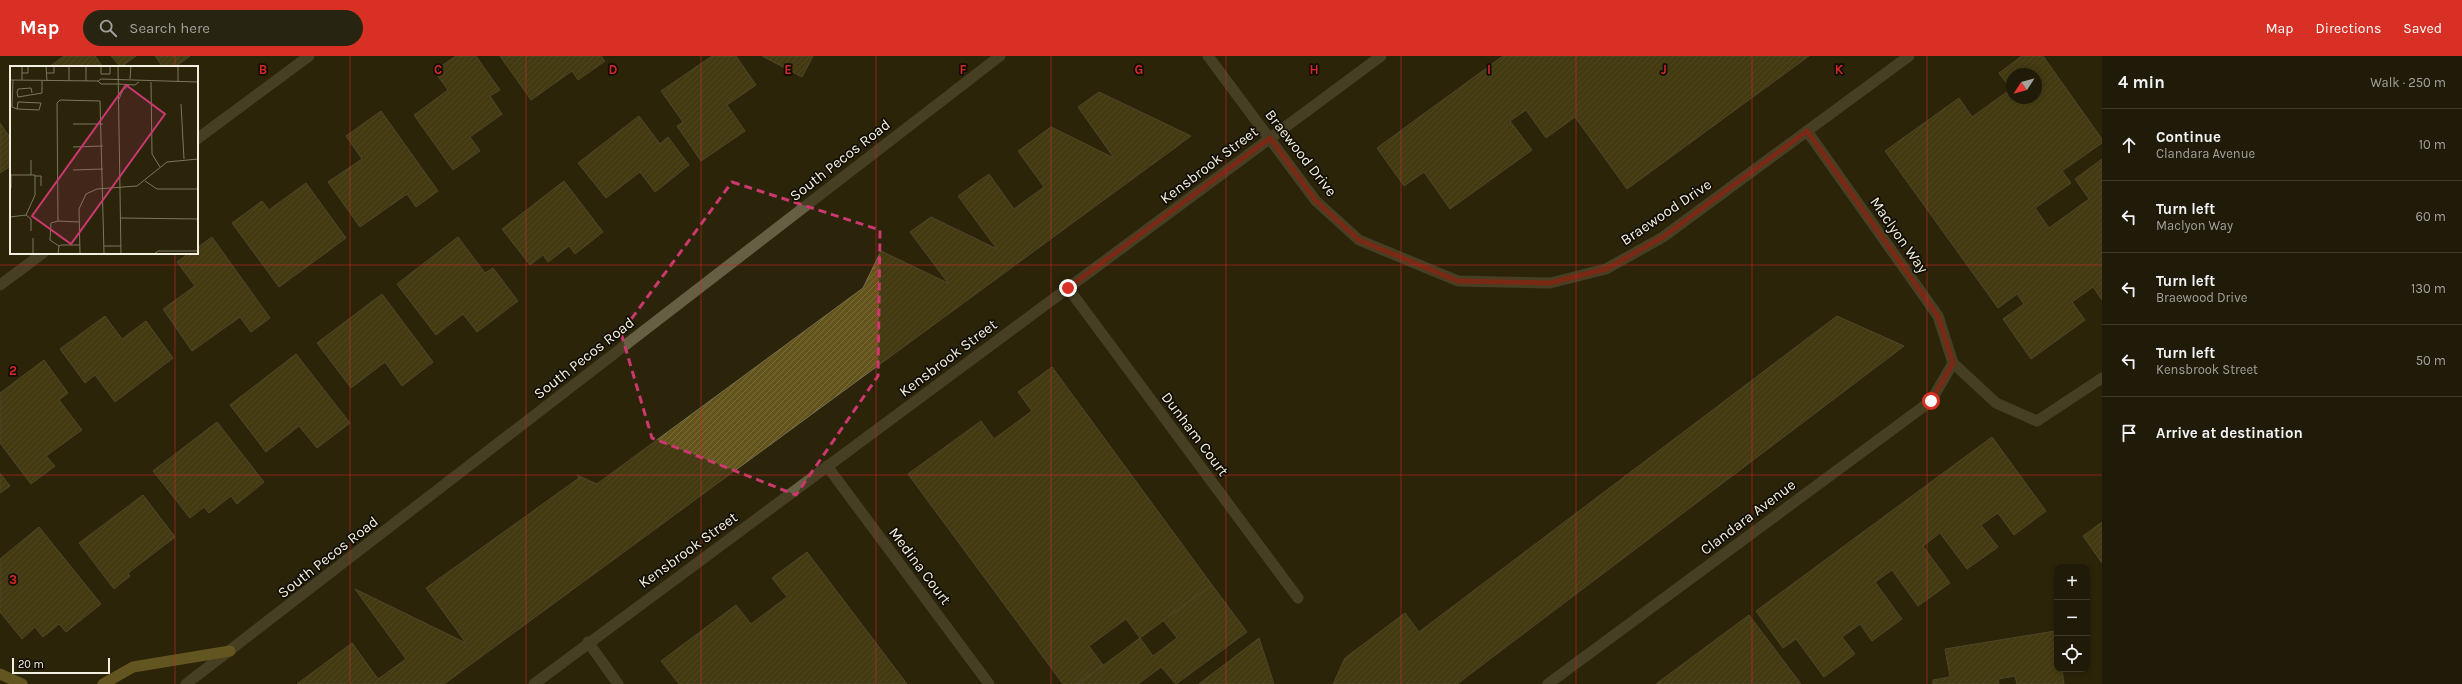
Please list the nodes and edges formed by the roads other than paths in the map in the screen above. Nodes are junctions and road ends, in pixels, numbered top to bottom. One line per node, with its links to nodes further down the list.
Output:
1 (309, 56): 7 (street)
2 (1000, 56): 17 (street, South Pecos Road)
3 (1208, 56): 8 (street, Braewood Drive)
4 (1381, 56): 8 (street, Kensbrook Street)
5 (1909, 56): 6 (street, Braewood Drive)
6 (1807, 131): 8 (street, Braewood Drive); 12 (street, Maclyon Way)
7 (198, 138)
8 (1270, 138): 11 (street, Kensbrook Street)
9 (43, 254): 10 (street)
10 (0, 285)
11 (1068, 288): 14 (street, Kensbrook Street); 15 (street, Dunham Court)
12 (1953, 363): 13 (street); 25 (street, Clandara Avenue)
13 (2102, 378)
14 (826, 466): 16 (street, Kensbrook Street); 24 (street, Medina Court)
15 (1298, 598)
16 (588, 642): 22 (street, Kensbrook Street); 23 (street)
17 (230, 651): 20 (main road); 21 (street, South Pecos Road)
18 (0, 674): 19 (main road)
19 (22, 684)
20 (103, 684)
21 (186, 684)
22 (534, 684)
23 (618, 684)
24 (989, 684)
25 (1548, 684)

